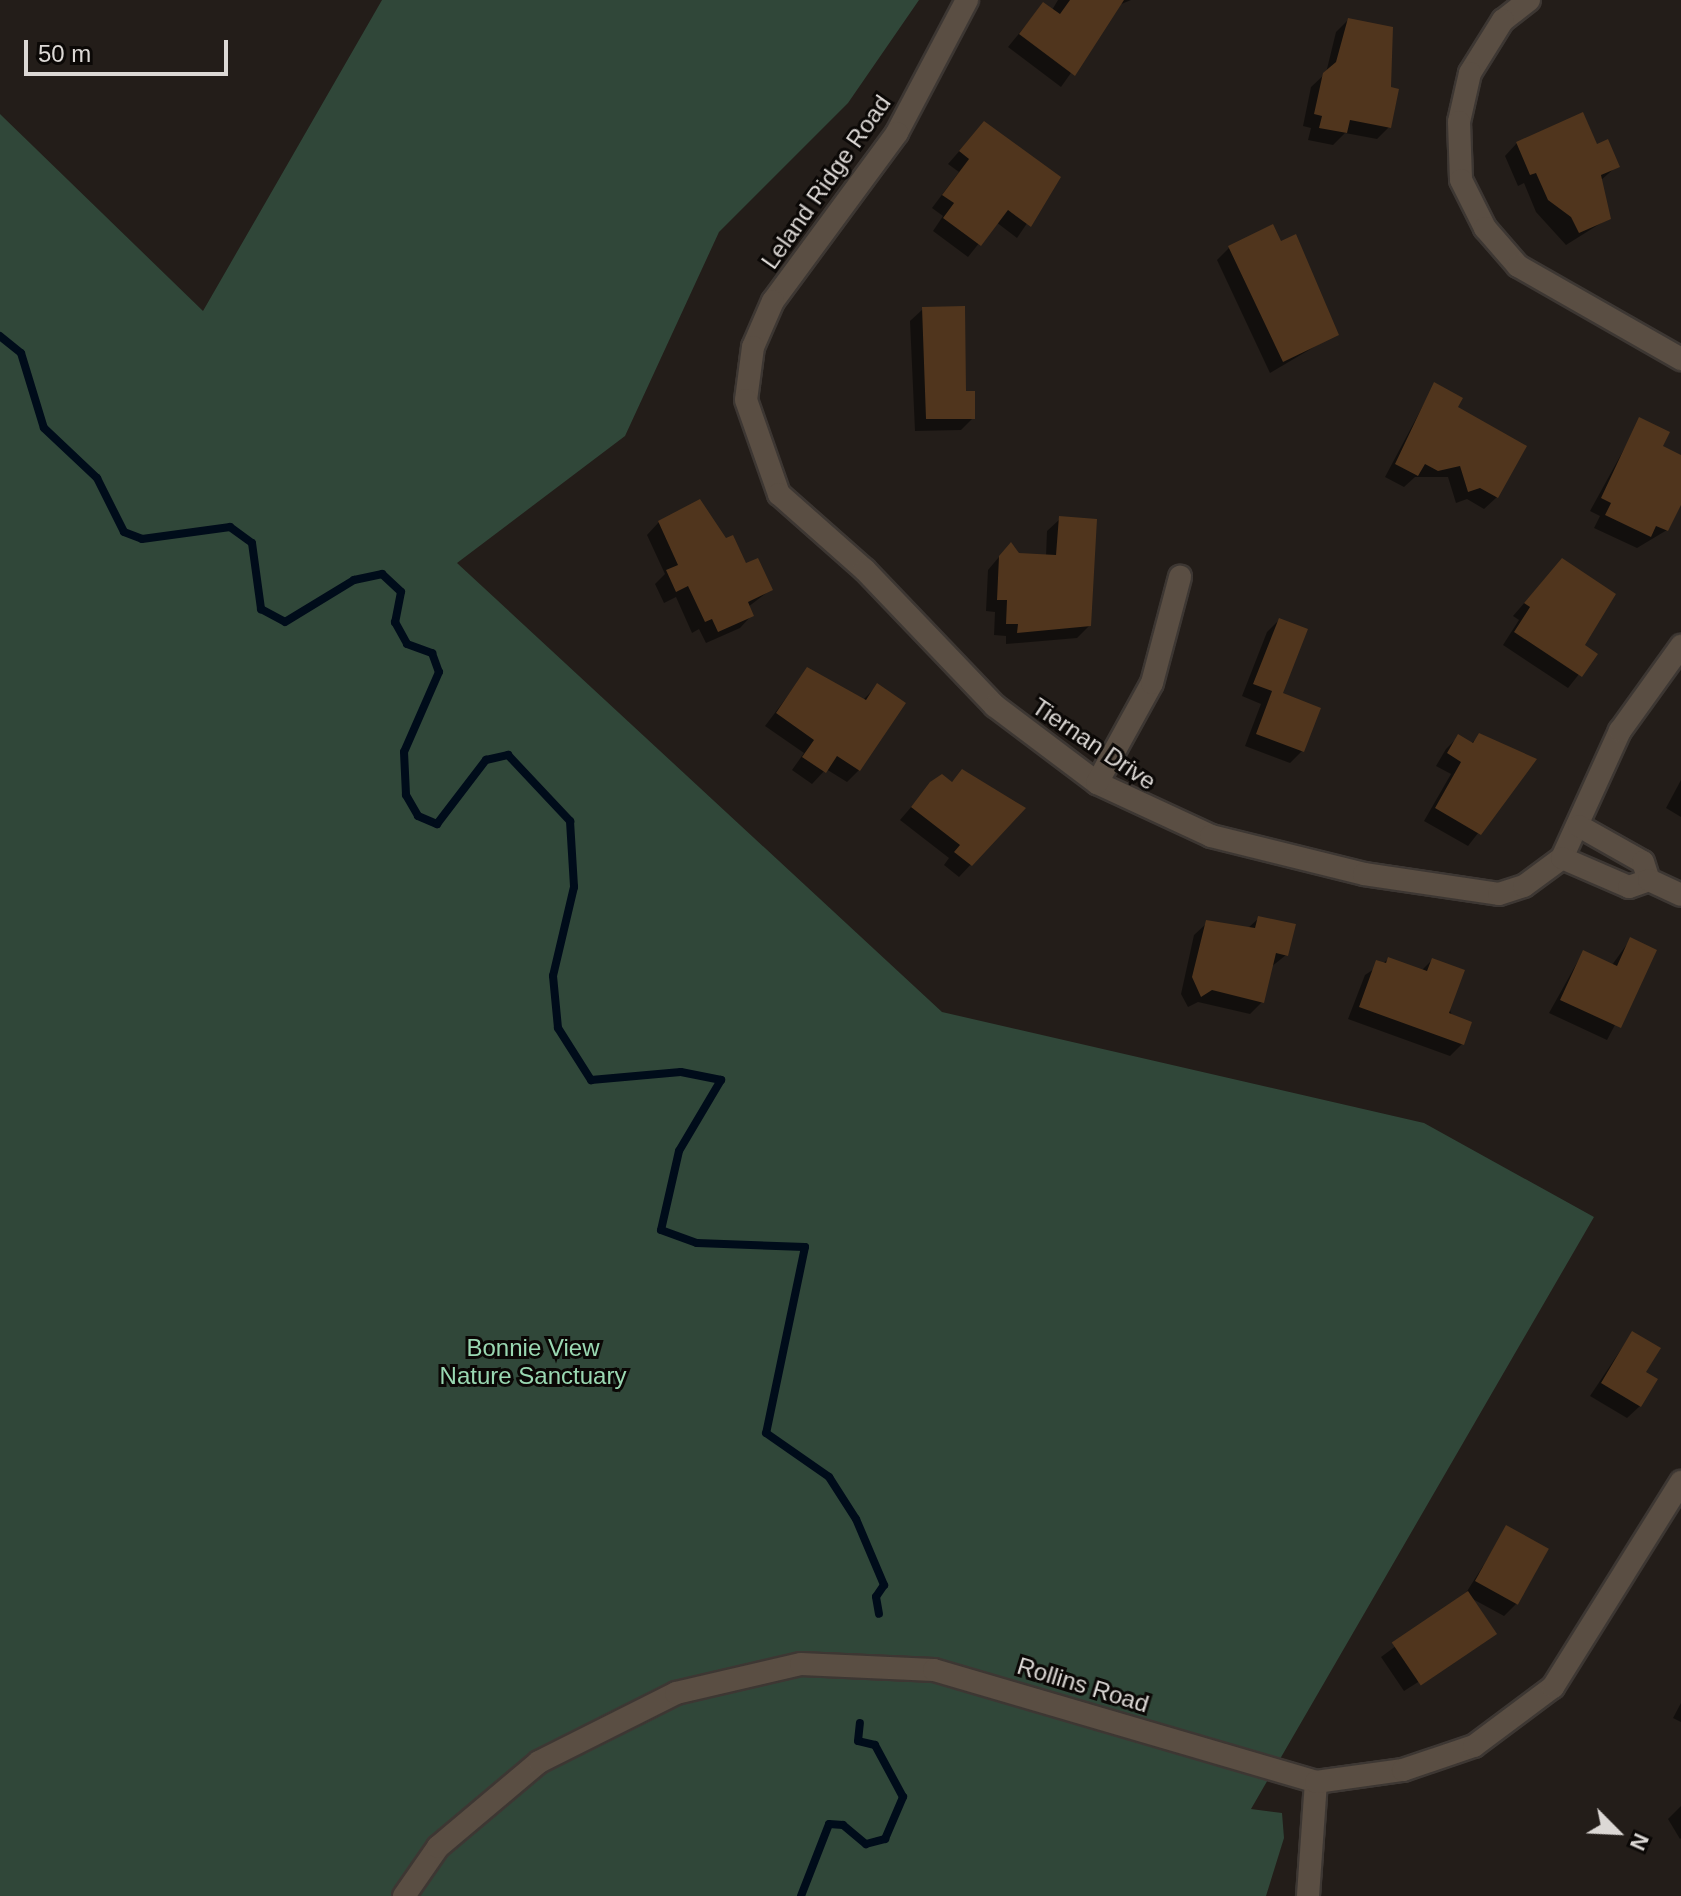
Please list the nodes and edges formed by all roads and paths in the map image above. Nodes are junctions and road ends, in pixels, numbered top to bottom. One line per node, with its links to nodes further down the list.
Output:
1 (967, 0): 4 (street, Leland Ridge Road)
2 (1529, 0): 3 (street)
3 (1681, 359)
4 (746, 400): 7 (street, Tiernan Drive)
5 (1180, 577): 7 (street)
6 (1681, 646): 8 (street, Tiernan Drive)
7 (1097, 783): 9 (street, Tiernan Drive)
8 (1579, 826): 9 (street, Tiernan Drive); 10 (street)
9 (1562, 858): 10 (street)
10 (1649, 880): 11 (street)
11 (1681, 895)
12 (1681, 1482): 13 (street, Rollins Road)
13 (1316, 1782): 14 (street, Rollins Road); 15 (street)
14 (404, 1896)
15 (1308, 1896)

